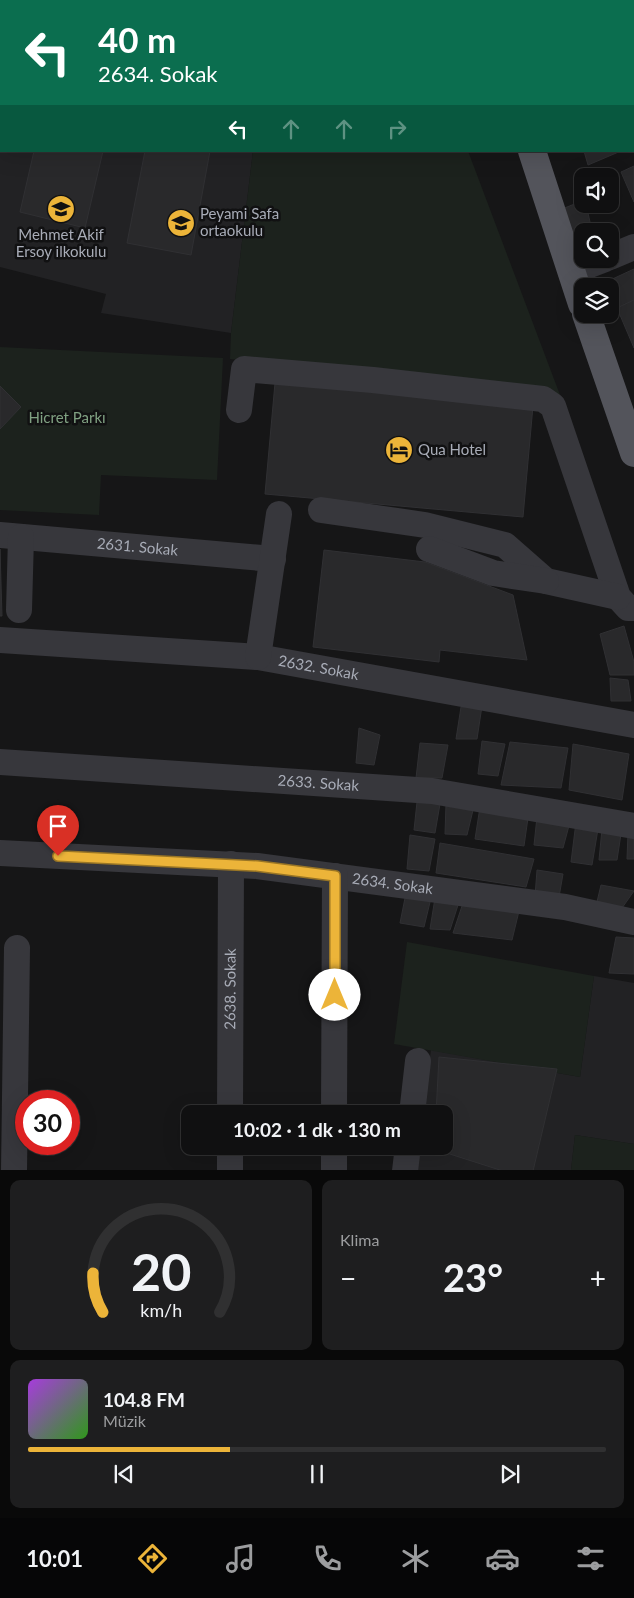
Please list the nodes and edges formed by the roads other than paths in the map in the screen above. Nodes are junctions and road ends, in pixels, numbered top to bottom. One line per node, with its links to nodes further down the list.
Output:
1 (532, 152): 5 (main road)
2 (634, 247): 3 (street)
3 (619, 253)
4 (581, 268): 5 (street)
5 (571, 272): 6 (main road)
6 (574, 281)
7 (590, 323): 9 (main road)
8 (239, 410): 17 (street)
9 (628, 413): 10 (main road)
10 (634, 453)
11 (321, 510): 16 (street)
12 (279, 514): 15 (street)
13 (10, 536): 15 (street, 2631. Sokak); 18 (street)
14 (429, 550): 16 (street)
15 (273, 560): 20 (street)
16 (546, 581): 17 (street)
17 (626, 602)
18 (18, 610)
19 (0, 640): 20 (street, 2632. Sokak)
20 (258, 657): 21 (street, 2632. Sokak)
21 (634, 725)
22 (0, 762): 23 (street, 2633. Sokak)
23 (634, 826)
24 (0, 853): 25 (street, 2634. Sokak)
25 (231, 864): 26 (street, 2634. Sokak); 30 (street, 2638. Sokak)
26 (335, 876): 27 (street, 2634. Sokak); 31 (street)
27 (634, 922)
28 (17, 948): 36 (street)
29 (418, 1061): 32 (street)
30 (230, 1105)
31 (334, 1105)
32 (413, 1105)
33 (230, 1155): 37 (street)
34 (334, 1155): 38 (street)
35 (407, 1155): 39 (street)
36 (14, 1170)
37 (230, 1170)
38 (334, 1170)
39 (405, 1170)

